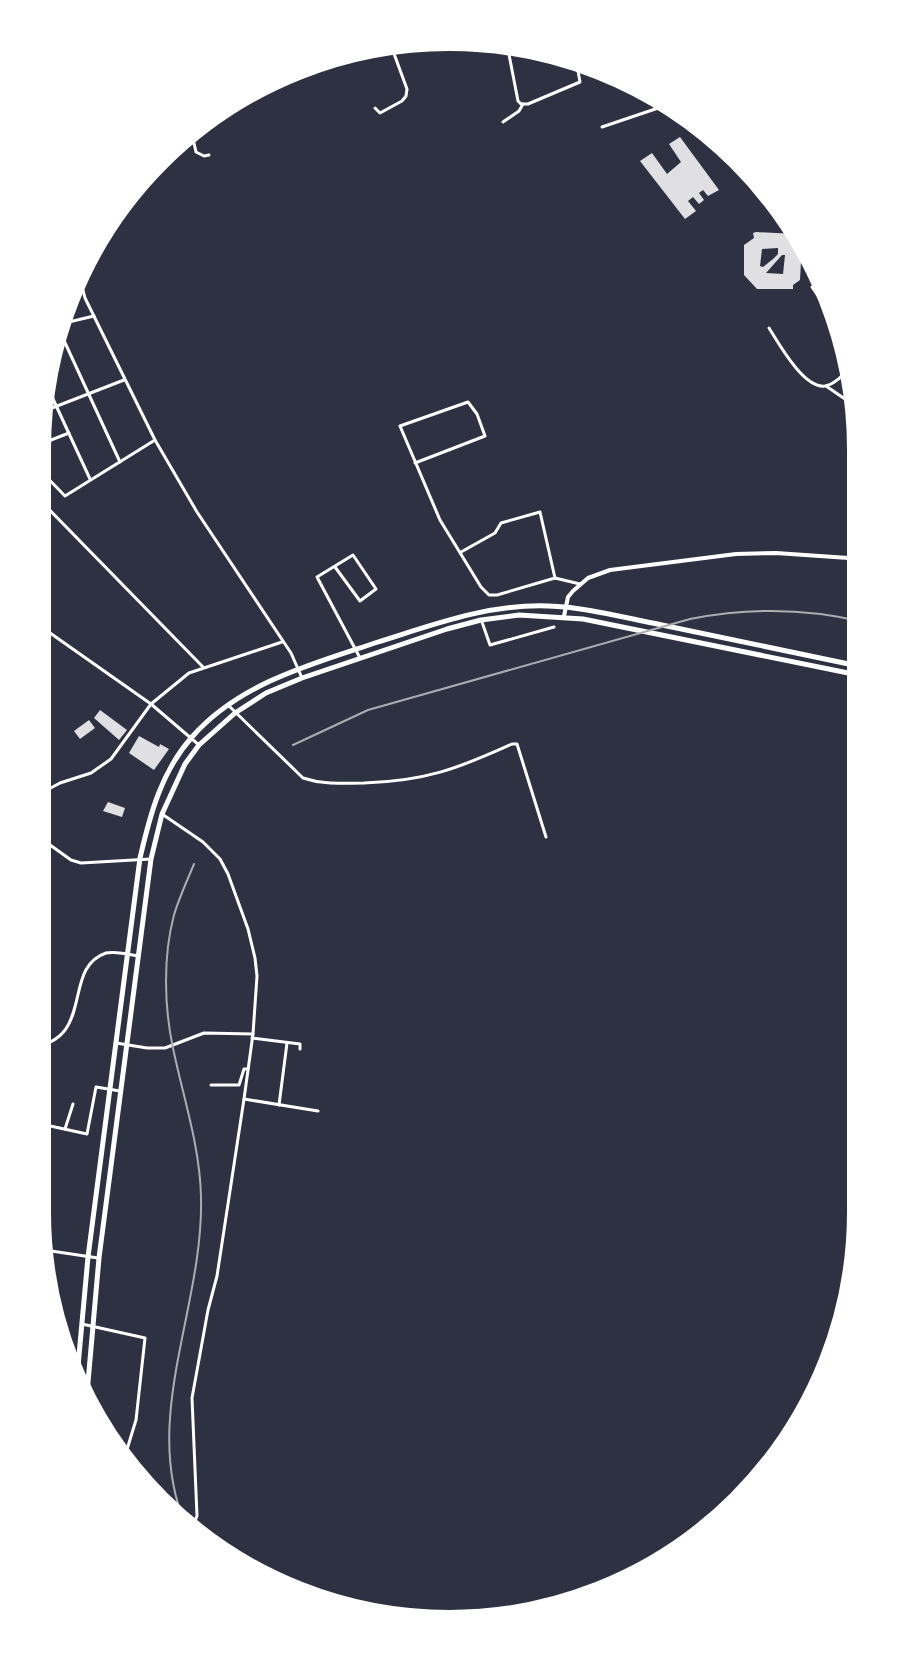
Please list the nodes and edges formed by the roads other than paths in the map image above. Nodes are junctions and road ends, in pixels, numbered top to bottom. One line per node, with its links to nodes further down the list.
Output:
1 (404, 48): 6 (street)
2 (511, 51): 4 (street)
3 (577, 67): 4 (street)
4 (523, 104): 7 (street)
5 (661, 107): 8 (street)
6 (375, 108)
7 (503, 122)
8 (602, 127)
9 (189, 141): 10 (street)
10 (209, 155)
11 (82, 285): 14 (street)
12 (812, 287): 13 (street)
13 (826, 308)
14 (94, 316): 15 (street); 19 (street)
15 (66, 322)
16 (769, 328): 20 (street)
17 (62, 339): 22 (street)
18 (844, 372): 20 (street)
19 (124, 380): 22 (street); 27 (street)
20 (826, 386): 23 (street)
21 (50, 392): 24 (street)
22 (89, 394): 24 (street); 29 (street)
23 (849, 402)
24 (56, 406): 25 (street); 26 (street)
25 (48, 409)
26 (69, 433): 28 (street); 32 (street)
27 (155, 440): 29 (street); 45 (street)
28 (46, 442)
29 (120, 462): 32 (street)
30 (415, 463): 30 (street); 34 (street)
31 (46, 476): 32 (street)
32 (91, 480)
33 (46, 506): 49 (street)
34 (460, 552): 37 (street); 37 (street)
35 (852, 558): 38 (street)
36 (335, 567): 36 (street); 46 (street)
37 (555, 578): 38 (street)
38 (580, 584): 39 (street)
39 (566, 607): 40 (highway); 41 (street); 48 (highway)
40 (479, 611): 42 (street); 46 (highway)
41 (564, 616): 42 (highway); 51 (highway)
42 (481, 620): 43 (street); 47 (highway)
43 (554, 627)
44 (46, 630): 53 (street)
45 (282, 642): 49 (street); 50 (street)
46 (357, 649): 47 (street); 50 (highway)
47 (360, 658): 52 (highway)
48 (852, 665)
49 (203, 667): 53 (street)
50 (298, 669): 52 (street); 54 (highway)
51 (852, 674)
52 (302, 678): 55 (highway)
53 (151, 704): 56 (street); 58 (street)
54 (228, 704): 55 (street); 56 (highway)
55 (235, 713): 57 (highway); 60 (street)
56 (191, 738): 57 (street); 62 (highway)
57 (199, 745): 59 (highway)
58 (46, 790)
59 (162, 814): 63 (highway); 66 (street)
60 (546, 837)
61 (46, 842): 62 (street)
62 (140, 858): 63 (street); 64 (highway)
63 (151, 859): 65 (highway)
64 (127, 954): 65 (street); 67 (highway); 69 (street)
65 (138, 956): 70 (highway)
66 (252, 1036): 68 (street); 70 (street); 72 (street)
67 (115, 1043): 70 (street); 74 (highway)
68 (287, 1043): 71 (street); 78 (street)
69 (46, 1045)
70 (125, 1045): 75 (highway)
71 (300, 1049)
72 (249, 1068): 73 (street); 76 (street)
73 (211, 1085)
74 (109, 1090): 75 (street); 81 (street); 83 (highway)
75 (120, 1091): 84 (highway)
76 (244, 1099): 78 (street); 90 (street)
77 (73, 1104): 81 (street)
78 (279, 1105): 79 (street)
79 (318, 1111)
80 (46, 1125): 81 (street)
81 (65, 1129)
82 (48, 1251): 83 (street)
83 (88, 1257): 84 (street); 85 (highway)
84 (99, 1258): 86 (highway)
85 (82, 1324): 86 (street); 87 (highway)
86 (92, 1327): 88 (highway); 89 (street)
87 (78, 1368)
88 (87, 1388)
89 (126, 1453)
90 (194, 1524)
91 (591, 1589): 92 (street)
92 (512, 1610)

